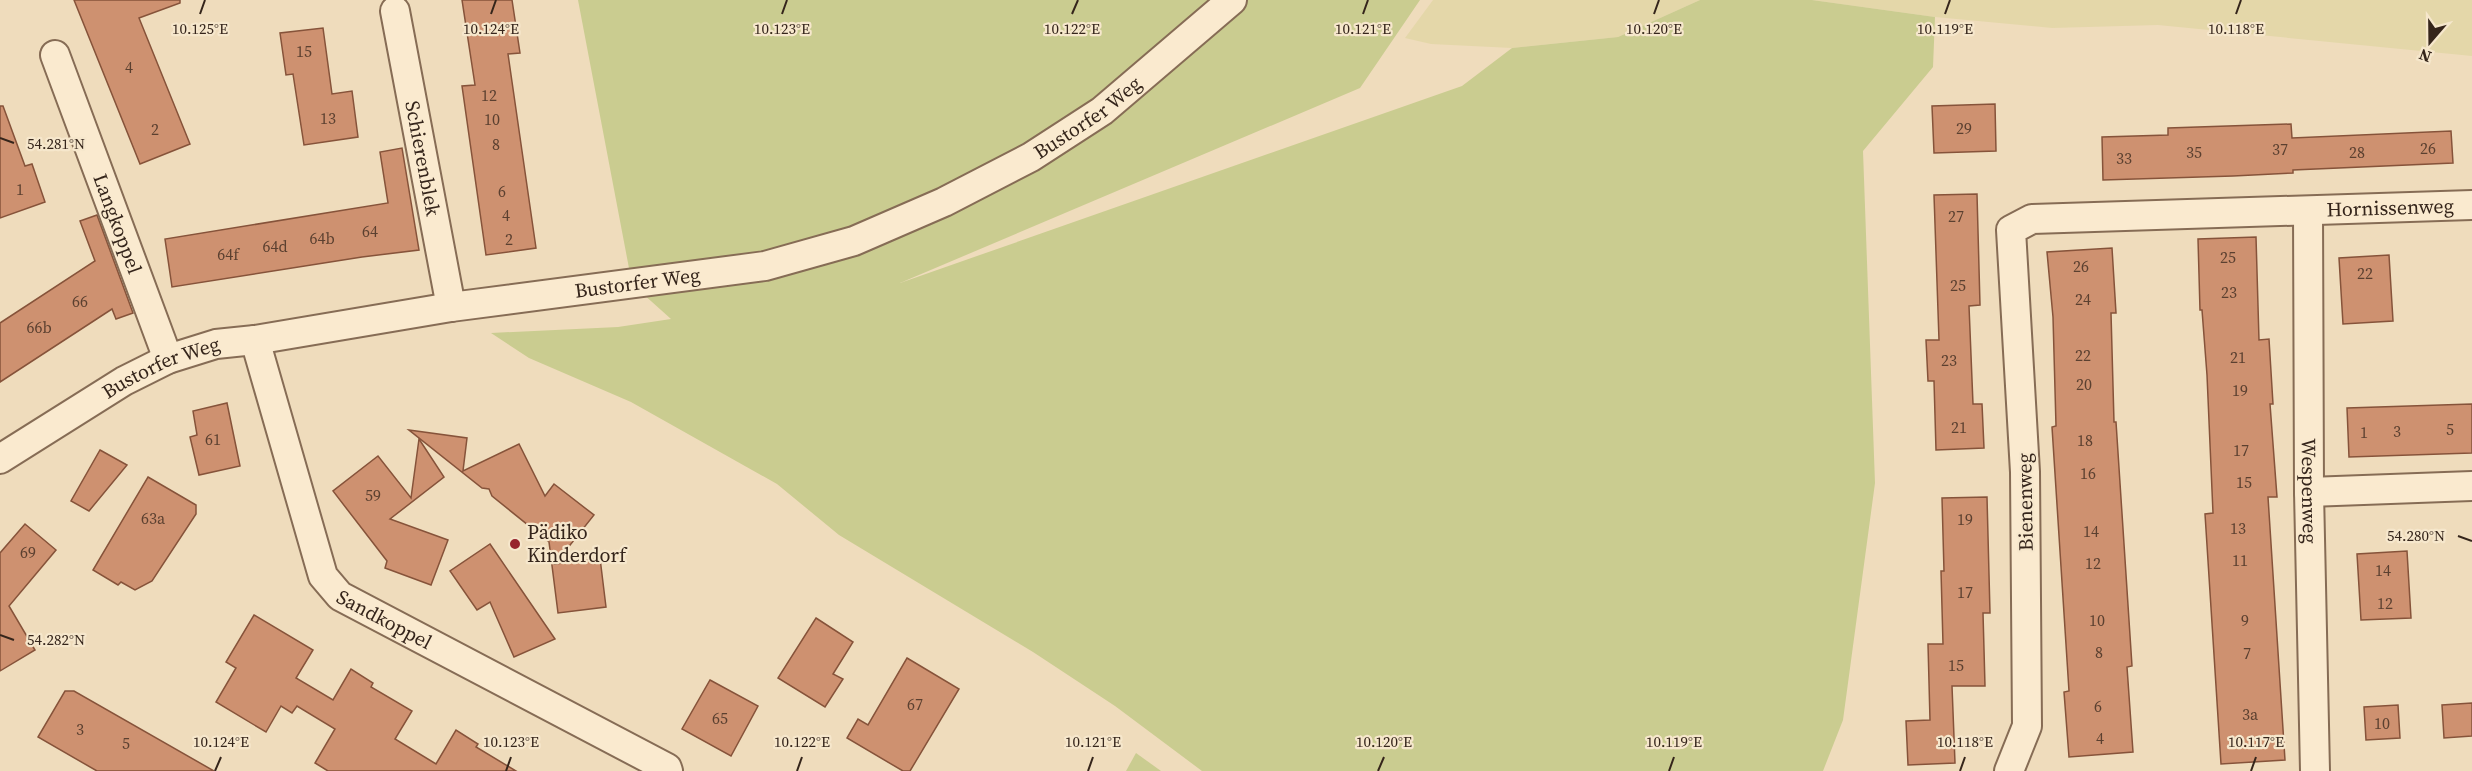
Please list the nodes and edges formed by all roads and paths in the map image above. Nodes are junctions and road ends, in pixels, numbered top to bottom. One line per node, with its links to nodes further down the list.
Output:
1 (1232, 0): 7 (street, Bustorfer Weg)
2 (395, 11): 7 (street, Schierenblek)
3 (55, 55): 9 (street, Langkoppel)
4 (2472, 205): 5 (street, Hornissenweg)
5 (2308, 211): 6 (street, Hornissenweg); 12 (street, Wespenweg)
6 (2010, 230): 14 (street, Bienenweg)
7 (451, 307): 8 (street, Bustorfer Weg)
8 (255, 340): 9 (street, Bustorfer Weg); 13 (street, Sandkoppel)
9 (168, 360): 10 (street, Bustorfer Weg)
10 (0, 459)
11 (2472, 486): 12 (street)
12 (2308, 492): 15 (street, Wespenweg)
13 (668, 771)
14 (2009, 771)
15 (2314, 771)

